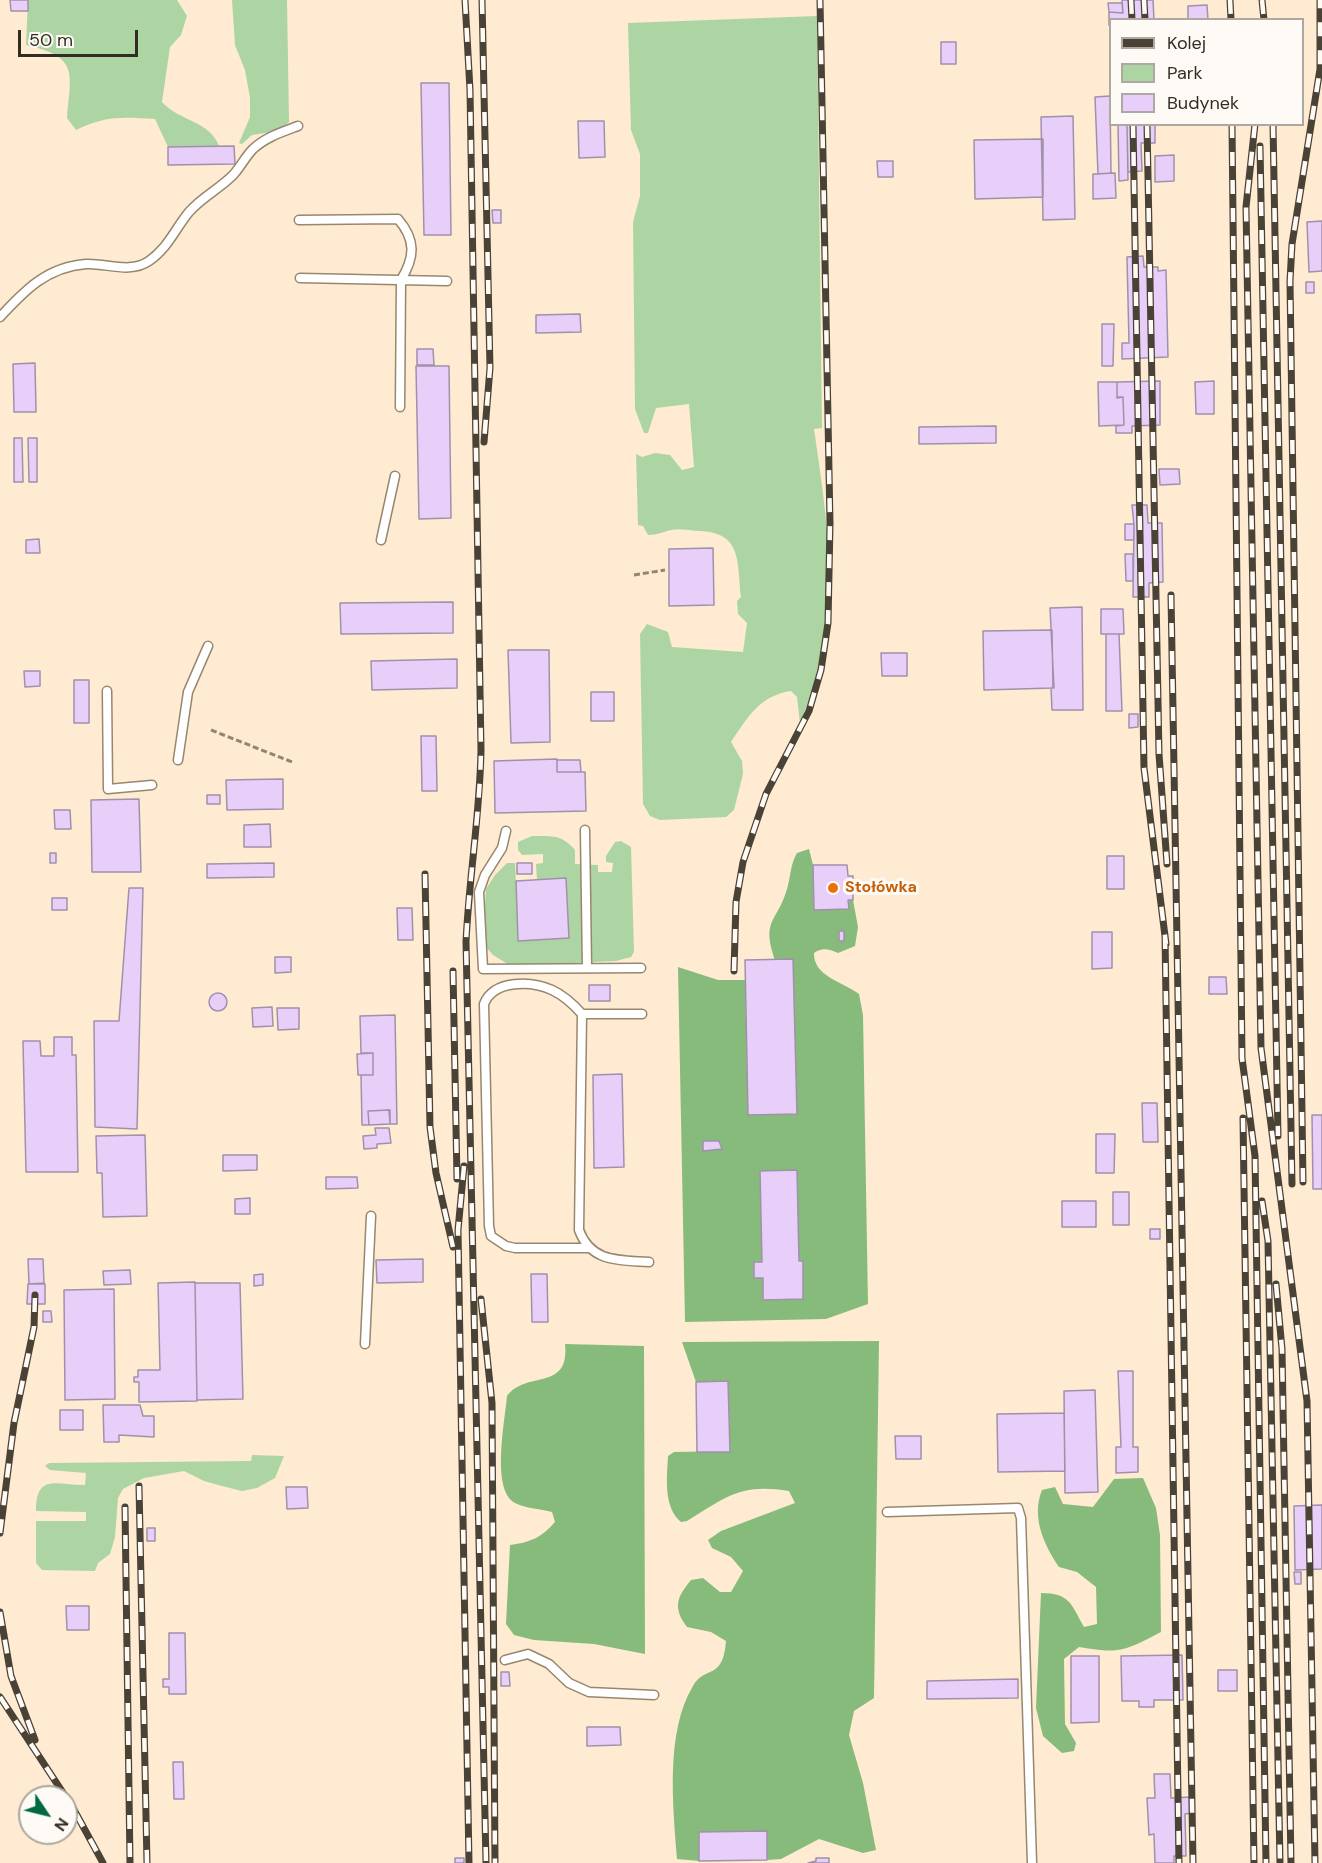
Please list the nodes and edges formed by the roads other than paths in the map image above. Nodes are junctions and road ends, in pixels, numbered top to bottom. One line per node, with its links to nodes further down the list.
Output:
1 (298, 126): 6 (lane)
2 (299, 220): 4 (lane)
3 (300, 278): 4 (lane)
4 (401, 280): 5 (lane); 7 (lane)
5 (447, 281)
6 (0, 317)
7 (400, 407)
8 (395, 476): 9 (lane)
9 (381, 540)
10 (208, 646): 12 (lane)
11 (107, 692): 13 (lane)
12 (178, 760)
13 (152, 785)
14 (585, 830): 16 (lane)
15 (506, 831): 16 (lane)
16 (587, 968): 17 (lane)
17 (641, 968)
18 (582, 1014): 19 (lane); 21 (lane); 21 (lane)
19 (642, 1014)
20 (371, 1216): 23 (lane)
21 (589, 1248): 22 (lane)
22 (649, 1262)
23 (365, 1344)
24 (887, 1512): 27 (lane)
25 (505, 1660): 26 (lane)
26 (654, 1695)
27 (1032, 1863)

